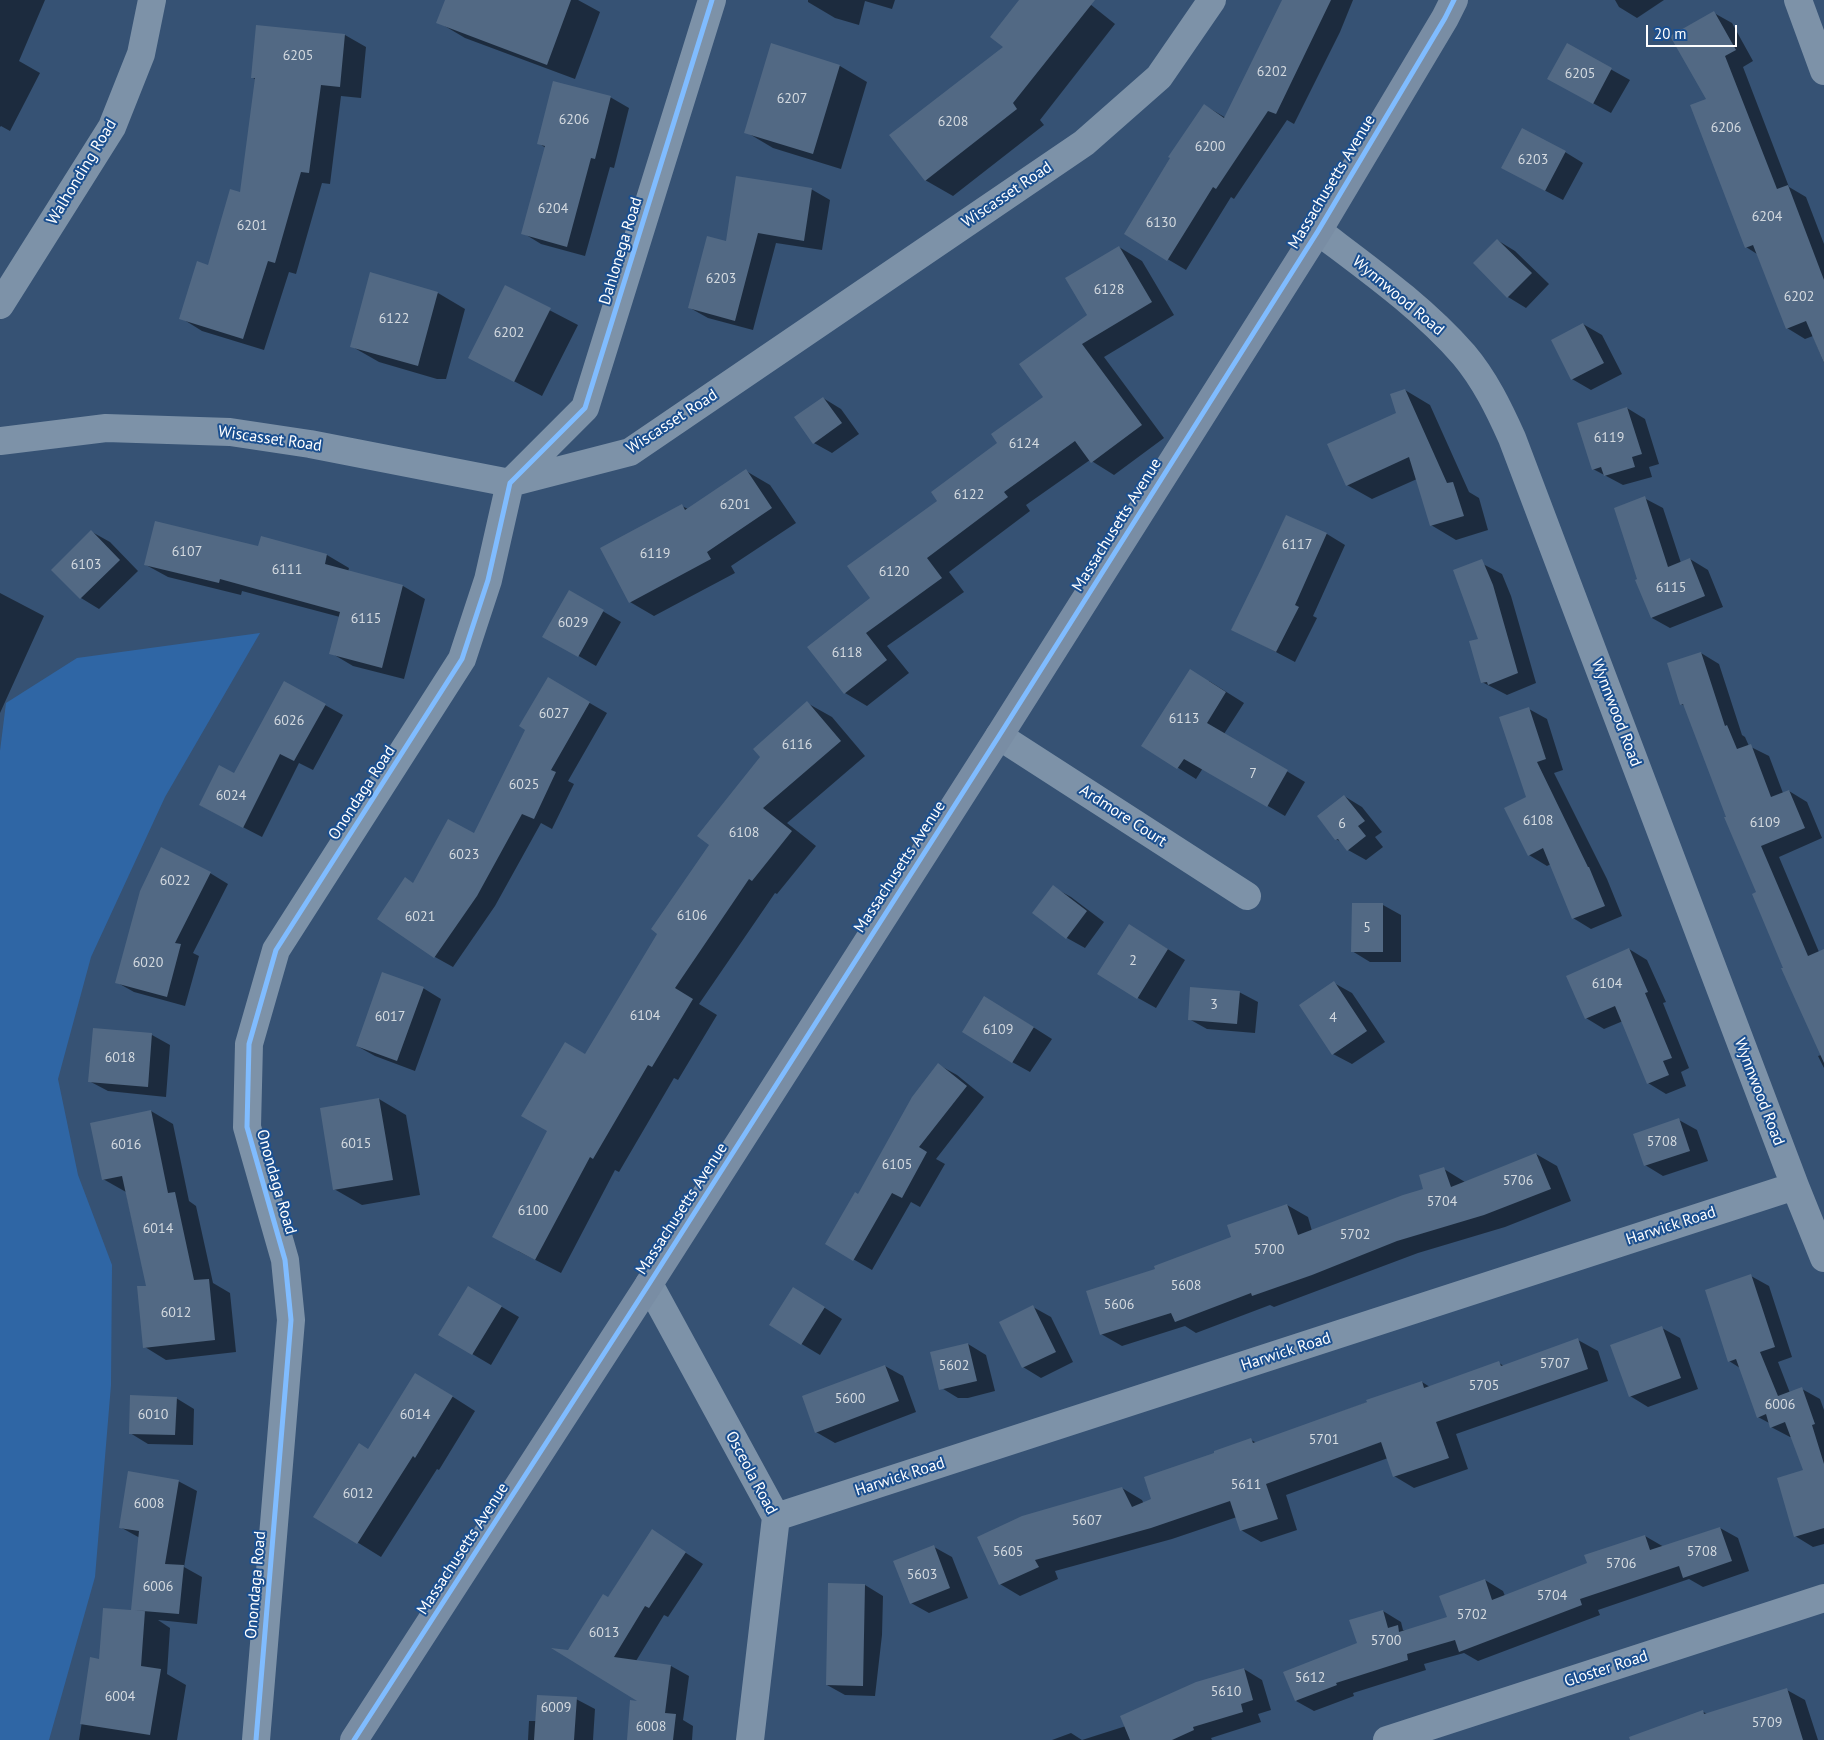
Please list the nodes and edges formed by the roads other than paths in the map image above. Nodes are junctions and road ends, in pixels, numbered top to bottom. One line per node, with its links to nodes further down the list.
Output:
1 (152, 0): 8 (street, Walhonding Road)
2 (712, 0): 10 (street, Dahlonega Road)
3 (1212, 0): 10 (street, Wiscasset Road)
4 (1454, 0): 7 (main road, Massachusetts Avenue)
5 (1798, 0): 6 (street)
6 (1824, 71)
7 (1318, 231): 11 (main road, Massachusetts Avenue); 13 (street, Wynnwood Road)
8 (0, 305)
9 (0, 441): 10 (street, Wiscasset Road)
10 (510, 483): 18 (street, Onondaga Road)
11 (999, 736): 12 (street, Ardmore Court); 15 (main road, Massachusetts Avenue)
12 (1246, 896)
13 (1795, 1186): 14 (street, Wynnwood Road); 16 (street, Harwick Road)
14 (1824, 1258)
15 (649, 1284): 16 (street, Osceola Road); 19 (main road, Massachusetts Avenue)
16 (776, 1517): 20 (street, Osceola Road)
17 (1824, 1598): 21 (street, Gloster Road)
18 (256, 1740)
19 (354, 1740)
20 (750, 1740)
21 (1387, 1740)

